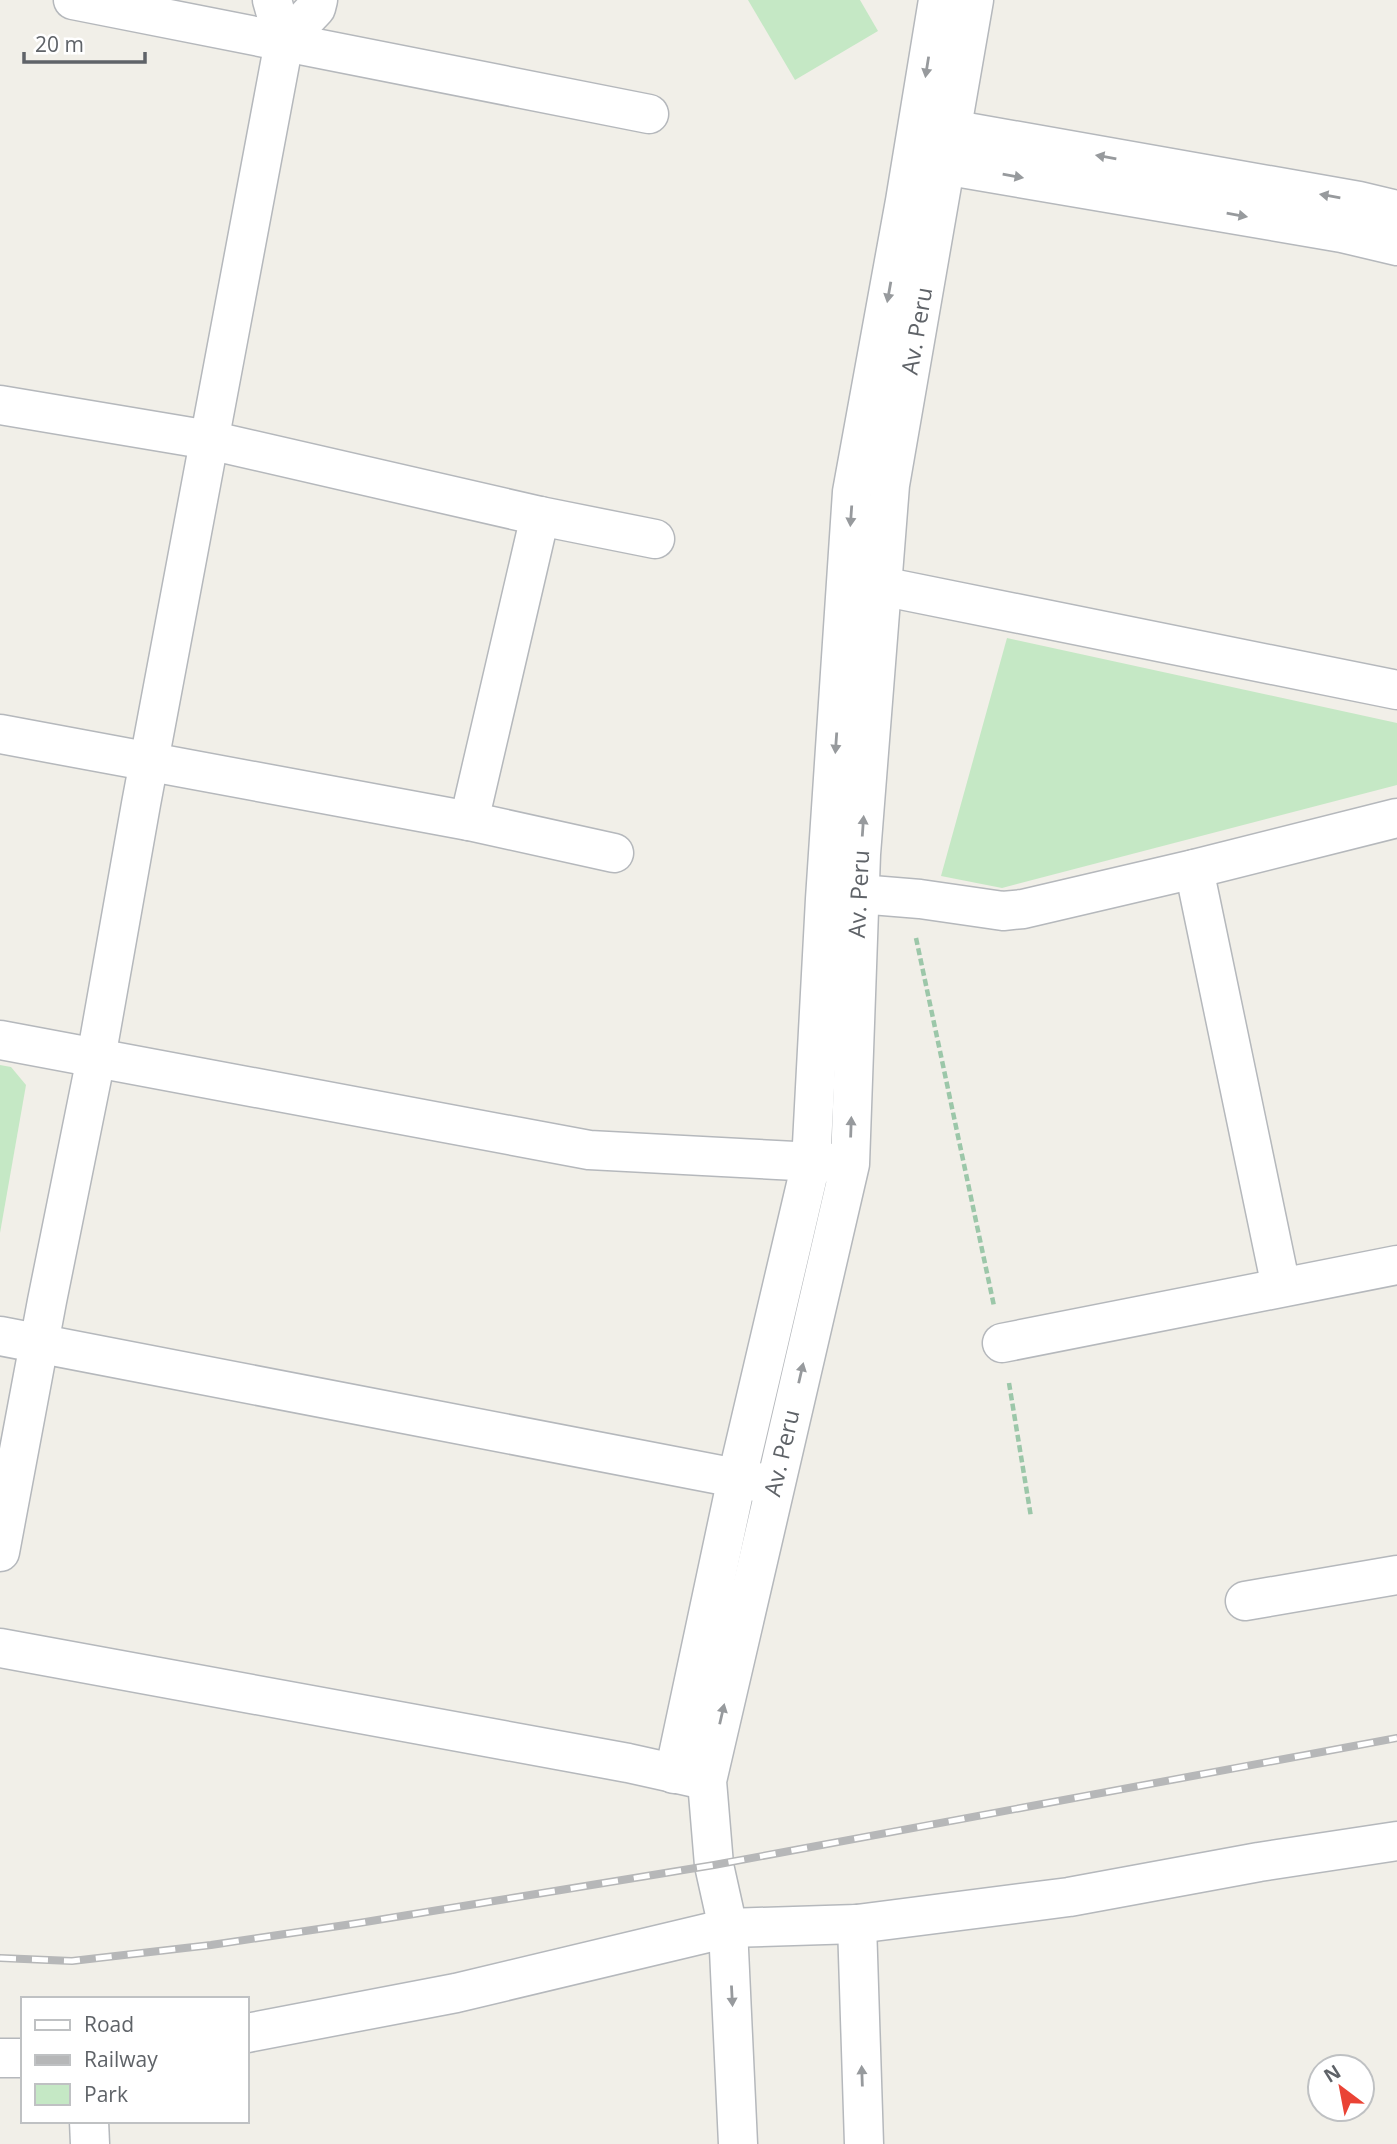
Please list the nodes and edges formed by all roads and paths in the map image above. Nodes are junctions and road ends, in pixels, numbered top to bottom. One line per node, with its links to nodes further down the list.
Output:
1 (73, 0): 6 (street)
2 (272, 0): 6 (street)
3 (318, 0): 6 (street)
4 (938, 0): 8 (street, one-way to 8)
5 (974, 0): 8 (street, Av. Peru)
6 (284, 42): 7 (street); 12 (street)
7 (649, 114)
8 (932, 144): 9 (street, one-way to 8); 10 (street, one-way to 10); 15 (street, Av. Peru); 27 (street, one-way to 27)
9 (1397, 210)
10 (1397, 246)
11 (0, 405): 12 (street)
12 (209, 440): 13 (street); 18 (street)
13 (540, 516): 14 (street); 20 (street)
14 (655, 539)
15 (881, 586): 16 (street); 23 (street, Av. Peru, one-way to 15)
16 (1397, 690)
17 (0, 734): 18 (street)
18 (149, 763): 20 (street); 26 (street)
19 (1397, 818): 22 (street)
20 (469, 821): 21 (street)
21 (614, 853)
22 (1194, 869): 23 (street); 30 (street)
23 (859, 894): 28 (street, Av. Peru, one-way to 23)
24 (916, 933): 31 (path)
25 (0, 1041): 26 (street)
26 (96, 1058): 27 (street); 33 (street)
27 (811, 1163): 28 (street); 35 (street)
28 (850, 1164): 36 (street, Av. Peru, one-way to 28)
29 (1397, 1265): 30 (street)
30 (1281, 1287): 31 (street)
31 (998, 1325)
32 (0, 1336): 33 (street)
33 (39, 1343): 35 (street); 38 (street)
34 (1009, 1381): 37 (path)
35 (737, 1478): 36 (street); 42 (street)
36 (774, 1486): 42 (street, Av. Peru, one-way to 36)
37 (1031, 1517)
38 (0, 1552)
39 (1397, 1575): 40 (street)
40 (1245, 1601)
41 (0, 1648): 42 (street)
42 (690, 1777): 45 (street)
43 (1397, 1841): 44 (street)
44 (857, 1924): 45 (street); 52 (street, one-way to 44)
45 (728, 1928): 46 (street); 51 (street, one-way to 51)
46 (248, 2033)
47 (0, 2058): 48 (street)
48 (21, 2058)
49 (89, 2123): 50 (street)
50 (90, 2144)
51 (738, 2144)
52 (864, 2144)

